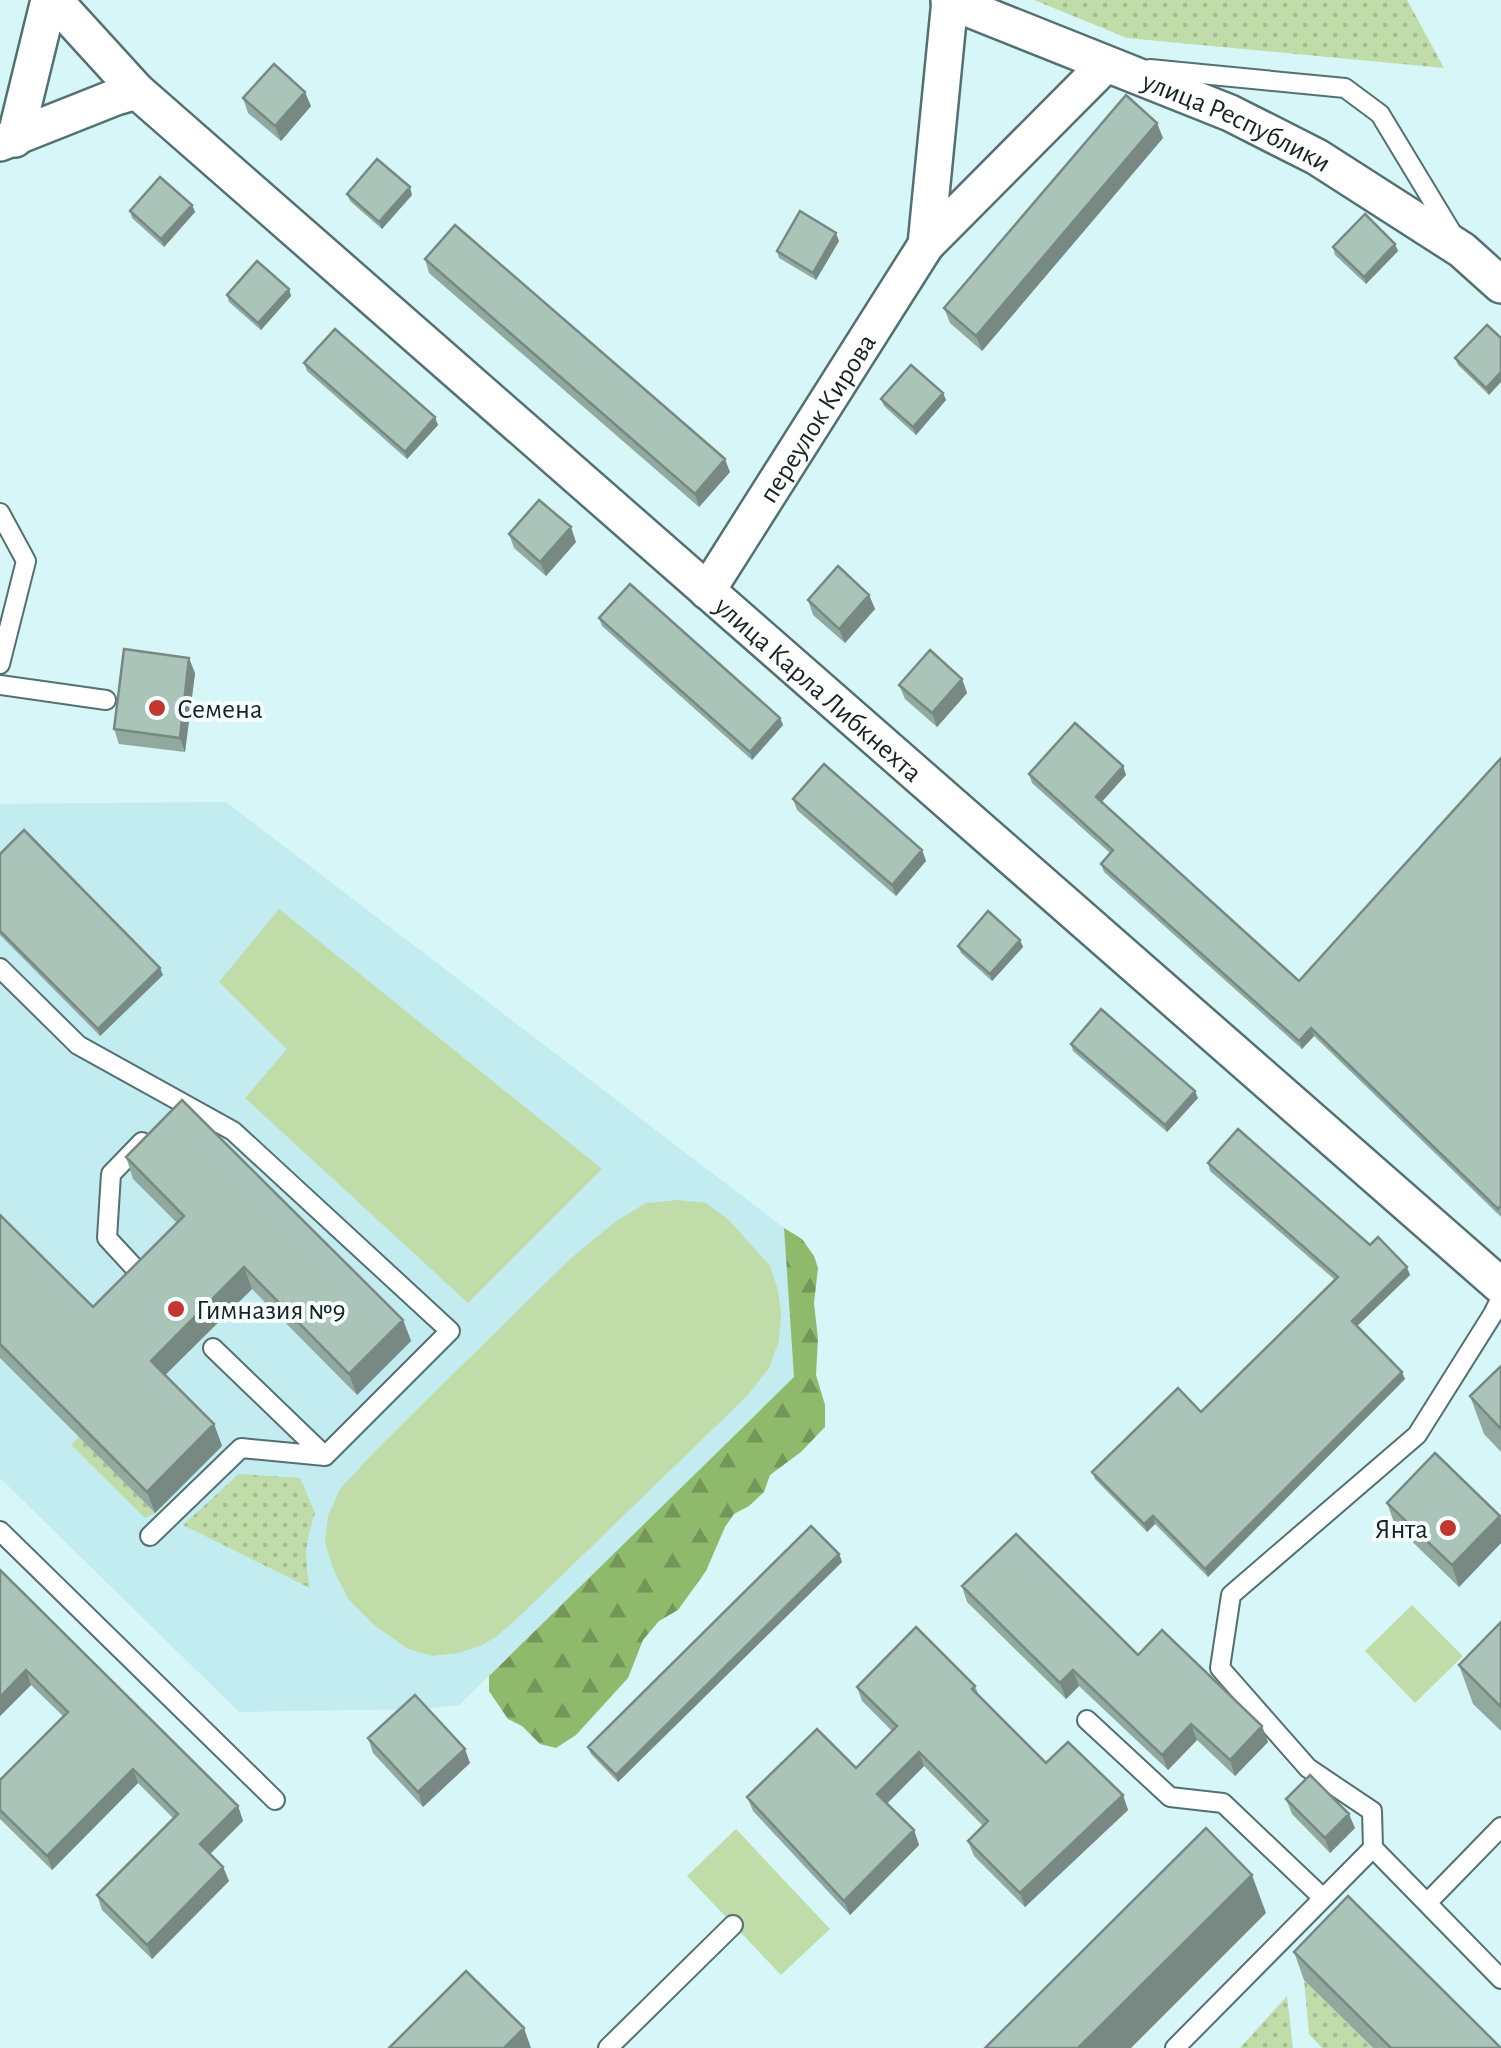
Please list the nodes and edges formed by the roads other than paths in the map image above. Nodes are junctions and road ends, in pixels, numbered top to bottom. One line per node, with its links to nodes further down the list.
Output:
1 (52, 0): 4 (street, улица Карла Либкнехта); 5 (street)
2 (950, 1): 3 (street, улица Республики); 6 (street, переулок Кирова)
3 (1105, 65): 6 (street, переулок Кирова); 7 (street, улица Республики); 7 (lane)
4 (136, 91): 5 (street); 10 (street, улица Карла Либкнехта)
5 (8, 141)
6 (926, 245): 10 (street, переулок Кирова)
7 (1462, 250): 8 (street, улица Республики)
8 (1501, 284)
9 (0, 513): 11 (lane)
10 (708, 591): 19 (street, улица Карла Либкнехта)
11 (0, 664)
12 (0, 686): 13 (lane)
13 (106, 700)
14 (0, 968): 15 (lane)
15 (181, 1102): 16 (lane); 22 (lane)
16 (167, 1117)
17 (153, 1131): 18 (lane)
18 (133, 1266)
19 (1501, 1286)
20 (1501, 1298): 28 (lane)
21 (213, 1348): 22 (lane)
22 (325, 1456): 24 (lane)
23 (0, 1530): 26 (lane)
24 (150, 1536)
25 (1088, 1720): 29 (lane)
26 (275, 1800)
27 (1501, 1827): 30 (lane)
28 (1373, 1848): 29 (lane); 30 (lane)
29 (1323, 1898): 34 (lane)
30 (1427, 1903): 32 (lane)
31 (734, 1925): 33 (lane)
32 (1501, 1979)
33 (608, 2048)
34 (1174, 2048)

